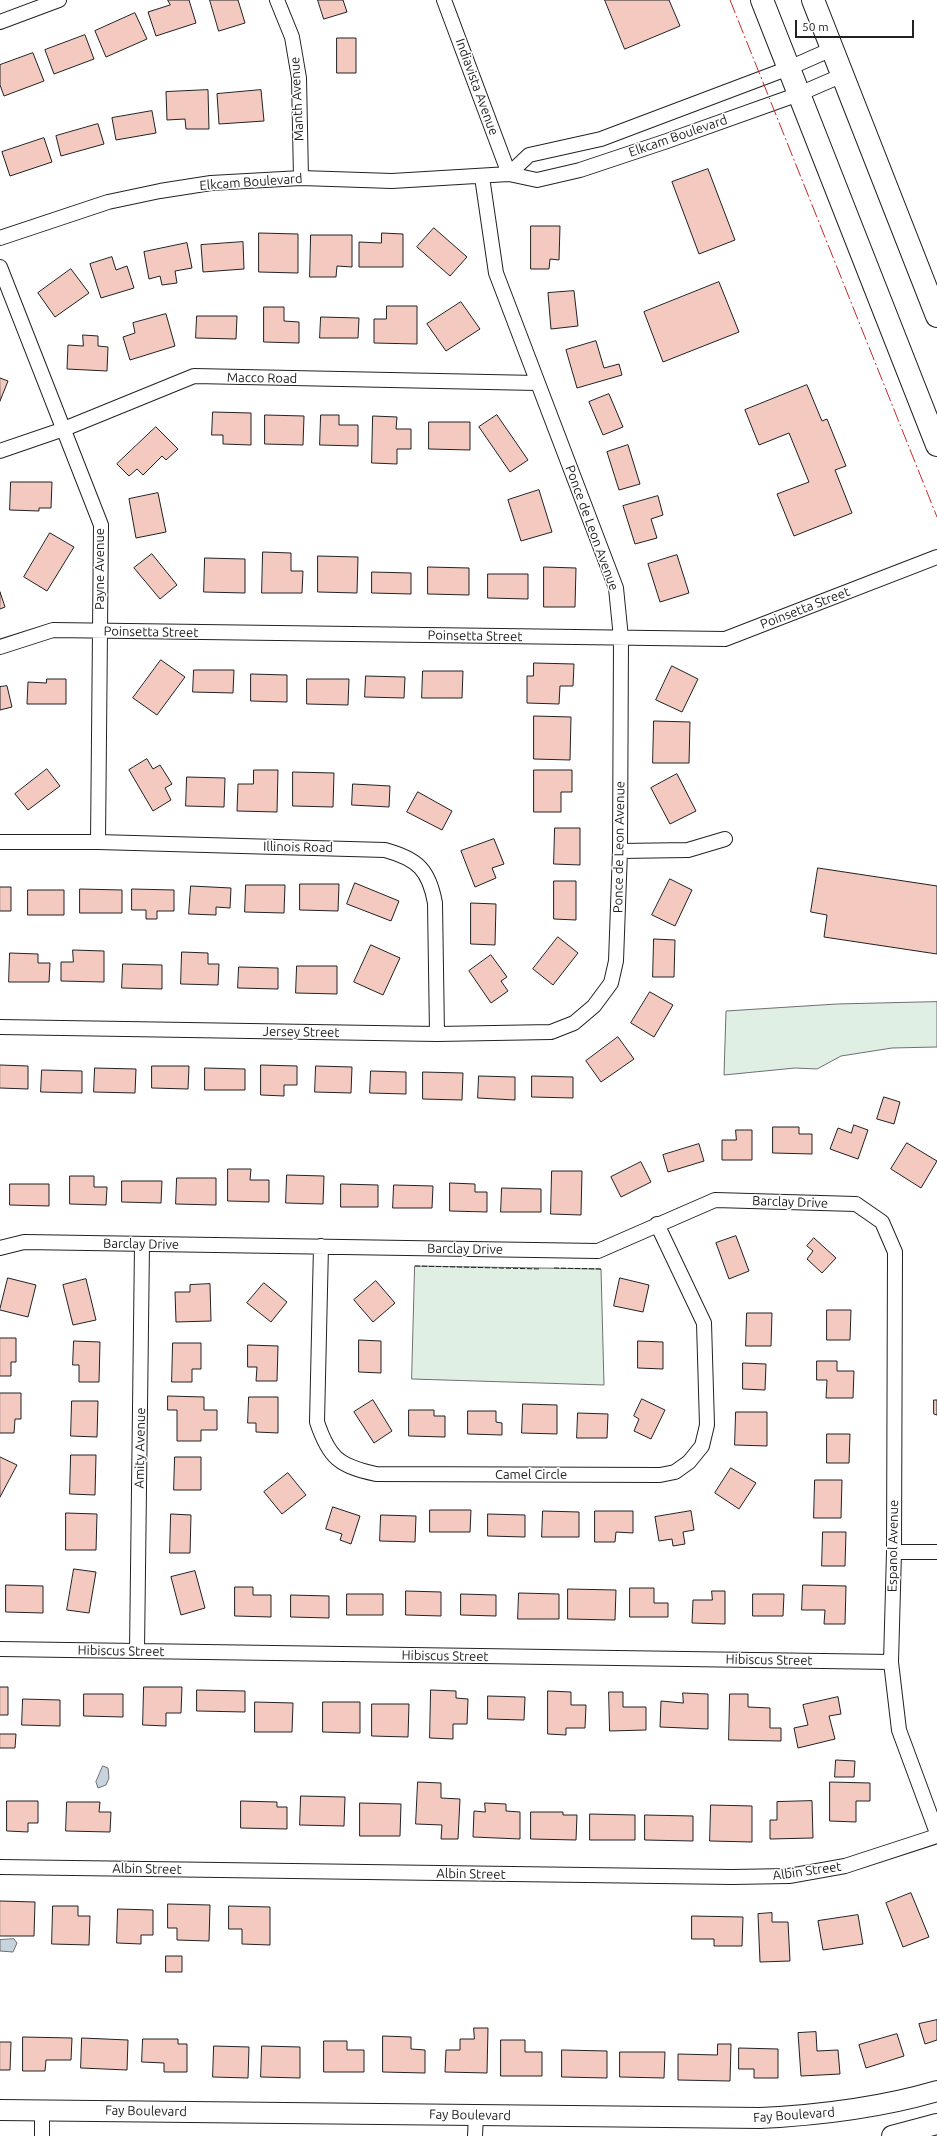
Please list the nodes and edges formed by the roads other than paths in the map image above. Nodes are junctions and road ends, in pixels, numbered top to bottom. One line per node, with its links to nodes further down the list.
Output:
1 (59, 0): 6 (street)
2 (277, 0): 13 (street, Manth Avenue)
3 (444, 0): 11 (street, Indiavista Avenue)
4 (762, 0): 8 (main road)
5 (813, 0): 7 (main road)
6 (0, 22)
7 (832, 48): 8 (street, Elkcam Boulevard); 9 (main road)
8 (789, 68): 10 (main road); 11 (street, Elkcam Boulevard)
9 (843, 75): 10 (street, Elkcam Boulevard); 16 (main road)
10 (799, 94): 11 (street, Elkcam Boulevard); 19 (main road)
11 (509, 174): 12 (street, Elkcam Boulevard)
12 (482, 177): 13 (street, Elkcam Boulevard); 17 (street, Ponce de Leon Avenue)
13 (301, 178): 14 (street, Elkcam Boulevard)
14 (0, 238)
15 (0, 267): 18 (street, Payne Avenue)
16 (937, 316)
17 (537, 383): 18 (street, Macco Road); 23 (street, Ponce de Leon Avenue)
18 (64, 429): 20 (street, Macco Road); 22 (street, Payne Avenue)
19 (937, 445)
20 (0, 451)
21 (937, 557): 23 (street, Poinsetta Street)
22 (100, 631): 23 (street, Poinsetta Street); 24 (street, Poinsetta Street); 27 (street, Payne Avenue)
23 (621, 638): 28 (street, Ponce de Leon Avenue)
24 (0, 647)
25 (725, 839): 28 (street)
26 (0, 842): 27 (street, Illinois Road)
27 (98, 842): 31 (street, Illinois Road)
28 (620, 851): 29 (street, Ponce de Leon Avenue)
29 (594, 1006): 31 (street, Jersey Street)
30 (0, 1027): 31 (street, Jersey Street)
31 (437, 1034)
32 (657, 1224): 34 (street, Barclay Drive); 34 (street, Camel Circle); 36 (street, Barclay Drive)
33 (142, 1244): 34 (street, Barclay Drive); 35 (street, Barclay Drive); 40 (street, Amity Avenue)
34 (321, 1246)
35 (0, 1248)
36 (895, 1252): 37 (street, Espanol Avenue)
37 (894, 1552): 38 (street); 41 (street, Espanol Avenue)
38 (937, 1552)
39 (0, 1649): 40 (street, Hibiscus Street)
40 (137, 1651): 41 (street, Hibiscus Street)
41 (891, 1662): 42 (street, Espanol Avenue)
42 (937, 1833)
43 (937, 1836): 44 (street, Albin Street)
44 (0, 1867)
45 (937, 2091): 48 (main road, Fay Boulevard)
46 (0, 2110): 47 (main road, Fay Boulevard)
47 (42, 2110): 48 (main road, Fay Boulevard); 51 (street)
48 (476, 2115): 52 (street)
49 (937, 2124): 50 (main road)
50 (915, 2134): 53 (main road)
51 (42, 2136)
52 (476, 2136)
53 (892, 2136)

